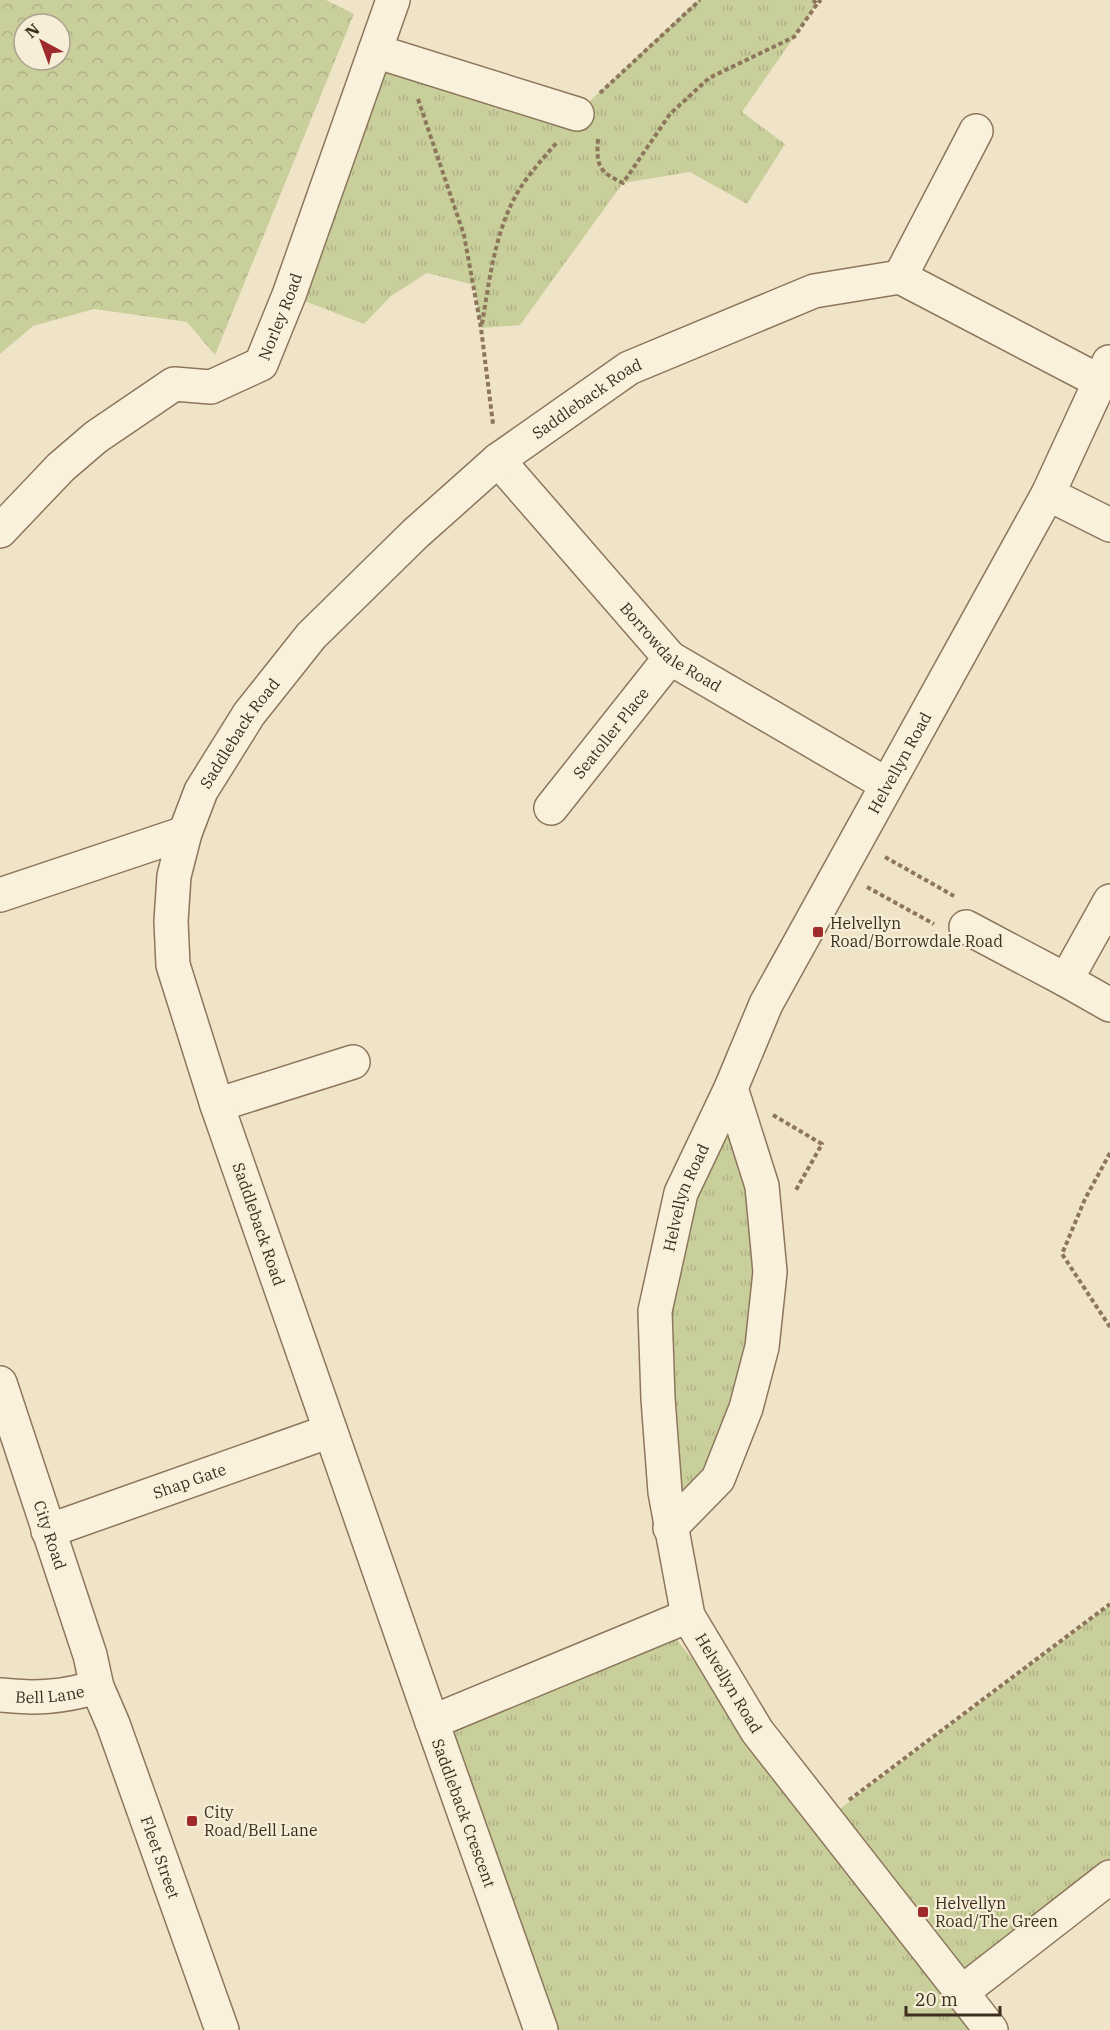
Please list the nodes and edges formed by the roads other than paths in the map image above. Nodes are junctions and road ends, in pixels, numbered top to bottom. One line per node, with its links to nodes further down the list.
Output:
1 (393, 0): 2 (street, Norley Road)
2 (389, 55): 3 (street); 10 (street, Norley Road)
3 (592, 115)
4 (976, 131): 5 (street)
5 (900, 277): 6 (street); 7 (street, Saddleback Road)
6 (1105, 371): 8 (street, Helvellyn Road)
7 (498, 460): 11 (street, Borrowdale Road); 14 (street, Saddleback Road)
8 (1048, 494): 9 (street); 12 (street, Helvellyn Road)
9 (1110, 525)
10 (0, 531)
11 (670, 658): 12 (street, Borrowdale Road); 13 (street, Seatoller Place)
12 (886, 784): 21 (street, Helvellyn Road)
13 (551, 808)
14 (185, 833): 15 (street); 22 (street, Saddleback Road)
15 (0, 895)
16 (1110, 901): 18 (street)
17 (967, 927): 18 (street)
18 (1066, 980): 19 (street)
19 (1110, 1005)
20 (353, 1062): 22 (street)
21 (731, 1089): 25 (street, Helvellyn Road); 25 (street)
22 (217, 1105): 24 (street, Saddleback Road)
23 (0, 1383): 26 (street, City Road)
24 (330, 1431): 26 (street, Shap Gate); 30 (street, Saddleback Road)
25 (670, 1528): 27 (street, Helvellyn Road)
26 (48, 1531): 28 (street, City Road)
27 (688, 1616): 30 (street, Saddleback Crescent); 32 (street, Helvellyn Road)
28 (97, 1687): 29 (street, Bell Lane); 33 (street, Fleet Street)
29 (0, 1695)
30 (432, 1722): 34 (street, Saddleback Crescent)
31 (1110, 1877): 32 (street)
32 (962, 1992): 35 (street, Helvellyn Road)
33 (222, 2030)
34 (541, 2030)
35 (991, 2030)

